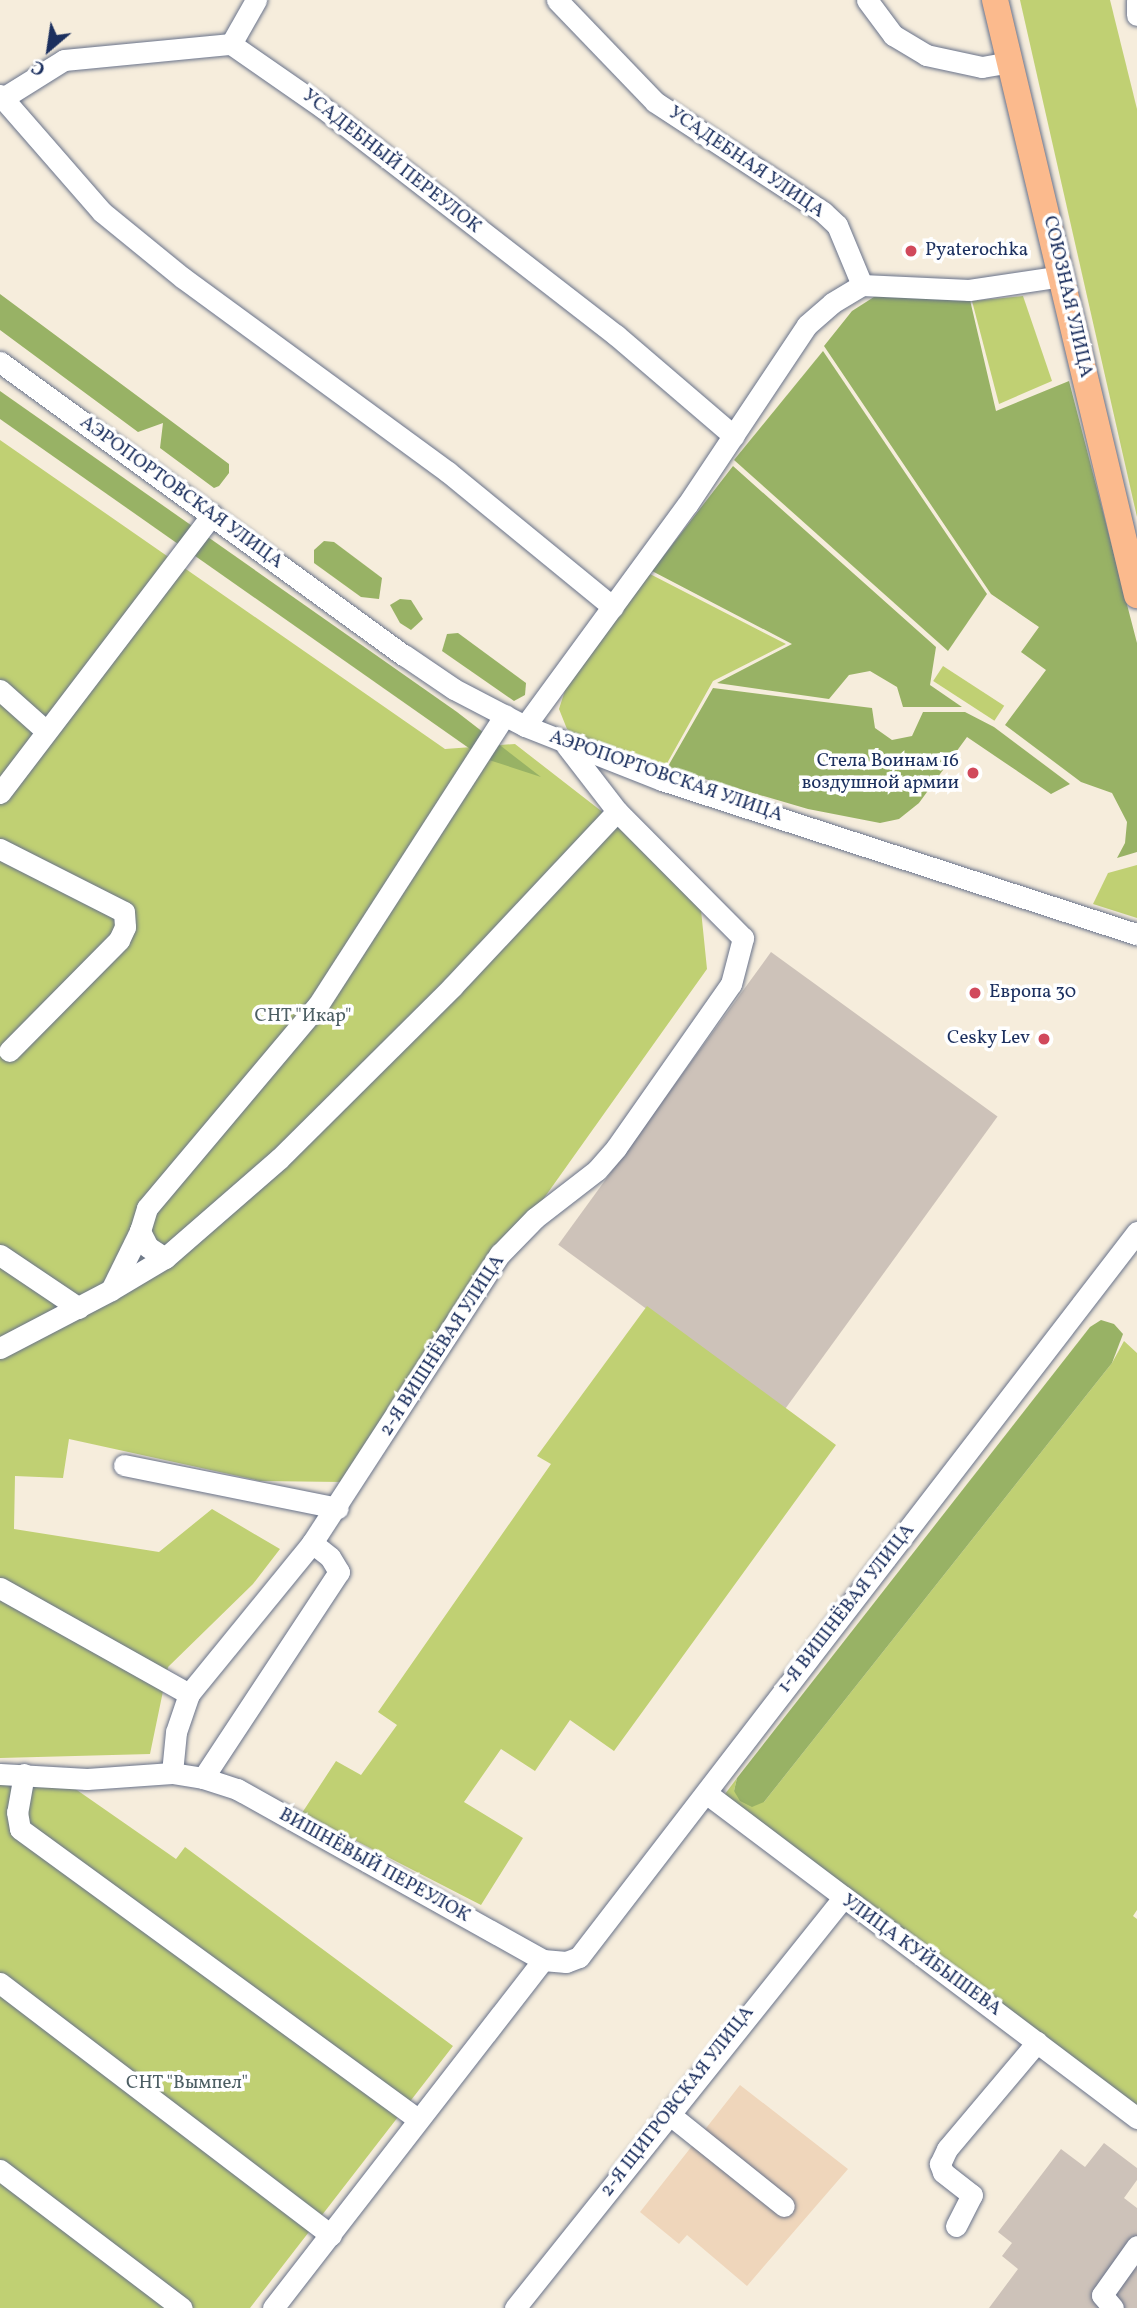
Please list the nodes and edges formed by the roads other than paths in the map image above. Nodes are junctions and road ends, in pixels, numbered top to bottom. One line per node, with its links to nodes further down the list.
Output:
1 (256, 0): 7 (street)
2 (557, 0): 11 (street, УСАДЕБНАЯ УЛИЦА)
3 (867, 0): 8 (street)
4 (995, 0): 8 (main road, СОЮЗНАЯ УЛИЦА)
5 (1137, 0): 6 (street)
6 (1137, 15)
7 (231, 44): 9 (street); 13 (street, УСАДЕБНЫЙ ПЕРЕУЛОК)
8 (1010, 62): 10 (main road, СОЮЗНАЯ УЛИЦА)
9 (1, 97): 16 (street)
10 (1063, 276): 11 (street); 15 (main road, СОЮЗНАЯ УЛИЦА)
11 (862, 285): 13 (street)
12 (0, 362): 14 (street, АЭРОПОРТОВСКАЯ УЛИЦА)
13 (734, 436): 16 (street)
14 (212, 515): 18 (street, АЭРОПОРТОВСКАЯ УЛИЦА); 20 (street)
15 (1137, 595)
16 (614, 607): 19 (street)
17 (0, 690): 20 (street)
18 (505, 715): 19 (street, АЭРОПОРТОВСКАЯ УЛИЦА); 27 (street)
19 (525, 726): 21 (street, АЭРОПОРТОВСКАЯ УЛИЦА)
20 (46, 731): 22 (street)
21 (566, 745): 23 (street, 2-Я ВИШНЁВАЯ УЛИЦА); 25 (street, АЭРОПОРТОВСКАЯ УЛИЦА)
22 (0, 793)
23 (617, 811): 30 (street); 35 (street, 2-Я ВИШНЁВАЯ УЛИЦА)
24 (0, 849): 26 (street)
25 (1137, 934)
26 (9, 1051)
27 (140, 1231): 30 (street); 31 (street)
28 (1137, 1232): 43 (street, 1-Я ВИШНЁВАЯ УЛИЦА)
29 (0, 1255): 32 (street)
30 (165, 1258): 31 (street)
31 (111, 1290): 32 (street)
32 (79, 1308): 33 (street)
33 (0, 1348)
34 (124, 1465): 35 (street)
35 (338, 1508): 36 (street, 2-Я ВИШНЁВАЯ УЛИЦА)
36 (312, 1543): 38 (street, 2-Я ВИШНЁВАЯ УЛИЦА); 42 (street)
37 (0, 1588): 38 (street)
38 (189, 1694): 39 (street)
39 (172, 1773): 41 (street, ВИШНЁВЫЙ ПЕРЕУЛОК); 42 (street, ВИШНЁВЫЙ ПЕРЕУЛОК)
40 (0, 1774): 41 (street, ВИШНЁВЫЙ ПЕРЕУЛОК)
41 (24, 1774): 50 (street)
42 (203, 1778): 45 (street, ВИШНЁВЫЙ ПЕРЕУЛОК)
43 (706, 1793): 44 (street, УЛИЦА КУЙБЫШЕВА); 45 (street, 1-Я ВИШНЁВАЯ УЛИЦА)
44 (843, 1898): 47 (street, УЛИЦА КУЙБЫШЕВА); 48 (street, 2-Я ЩИГРОВСКАЯ УЛИЦА)
45 (543, 1960): 50 (street)
46 (0, 1983): 54 (street)
47 (1037, 2042): 49 (street, УЛИЦА КУЙБЫШЕВА); 53 (street)
48 (669, 2114): 52 (street); 58 (street, 2-Я ЩИГРОВСКАЯ УЛИЦА)
49 (1137, 2118)
50 (418, 2119): 54 (street)
51 (0, 2171): 56 (street)
52 (784, 2206)
53 (956, 2225)
54 (331, 2235): 57 (street)
55 (1137, 2246): 59 (street)
56 (182, 2308)
57 (273, 2308)
58 (515, 2308)
59 (1113, 2308)

